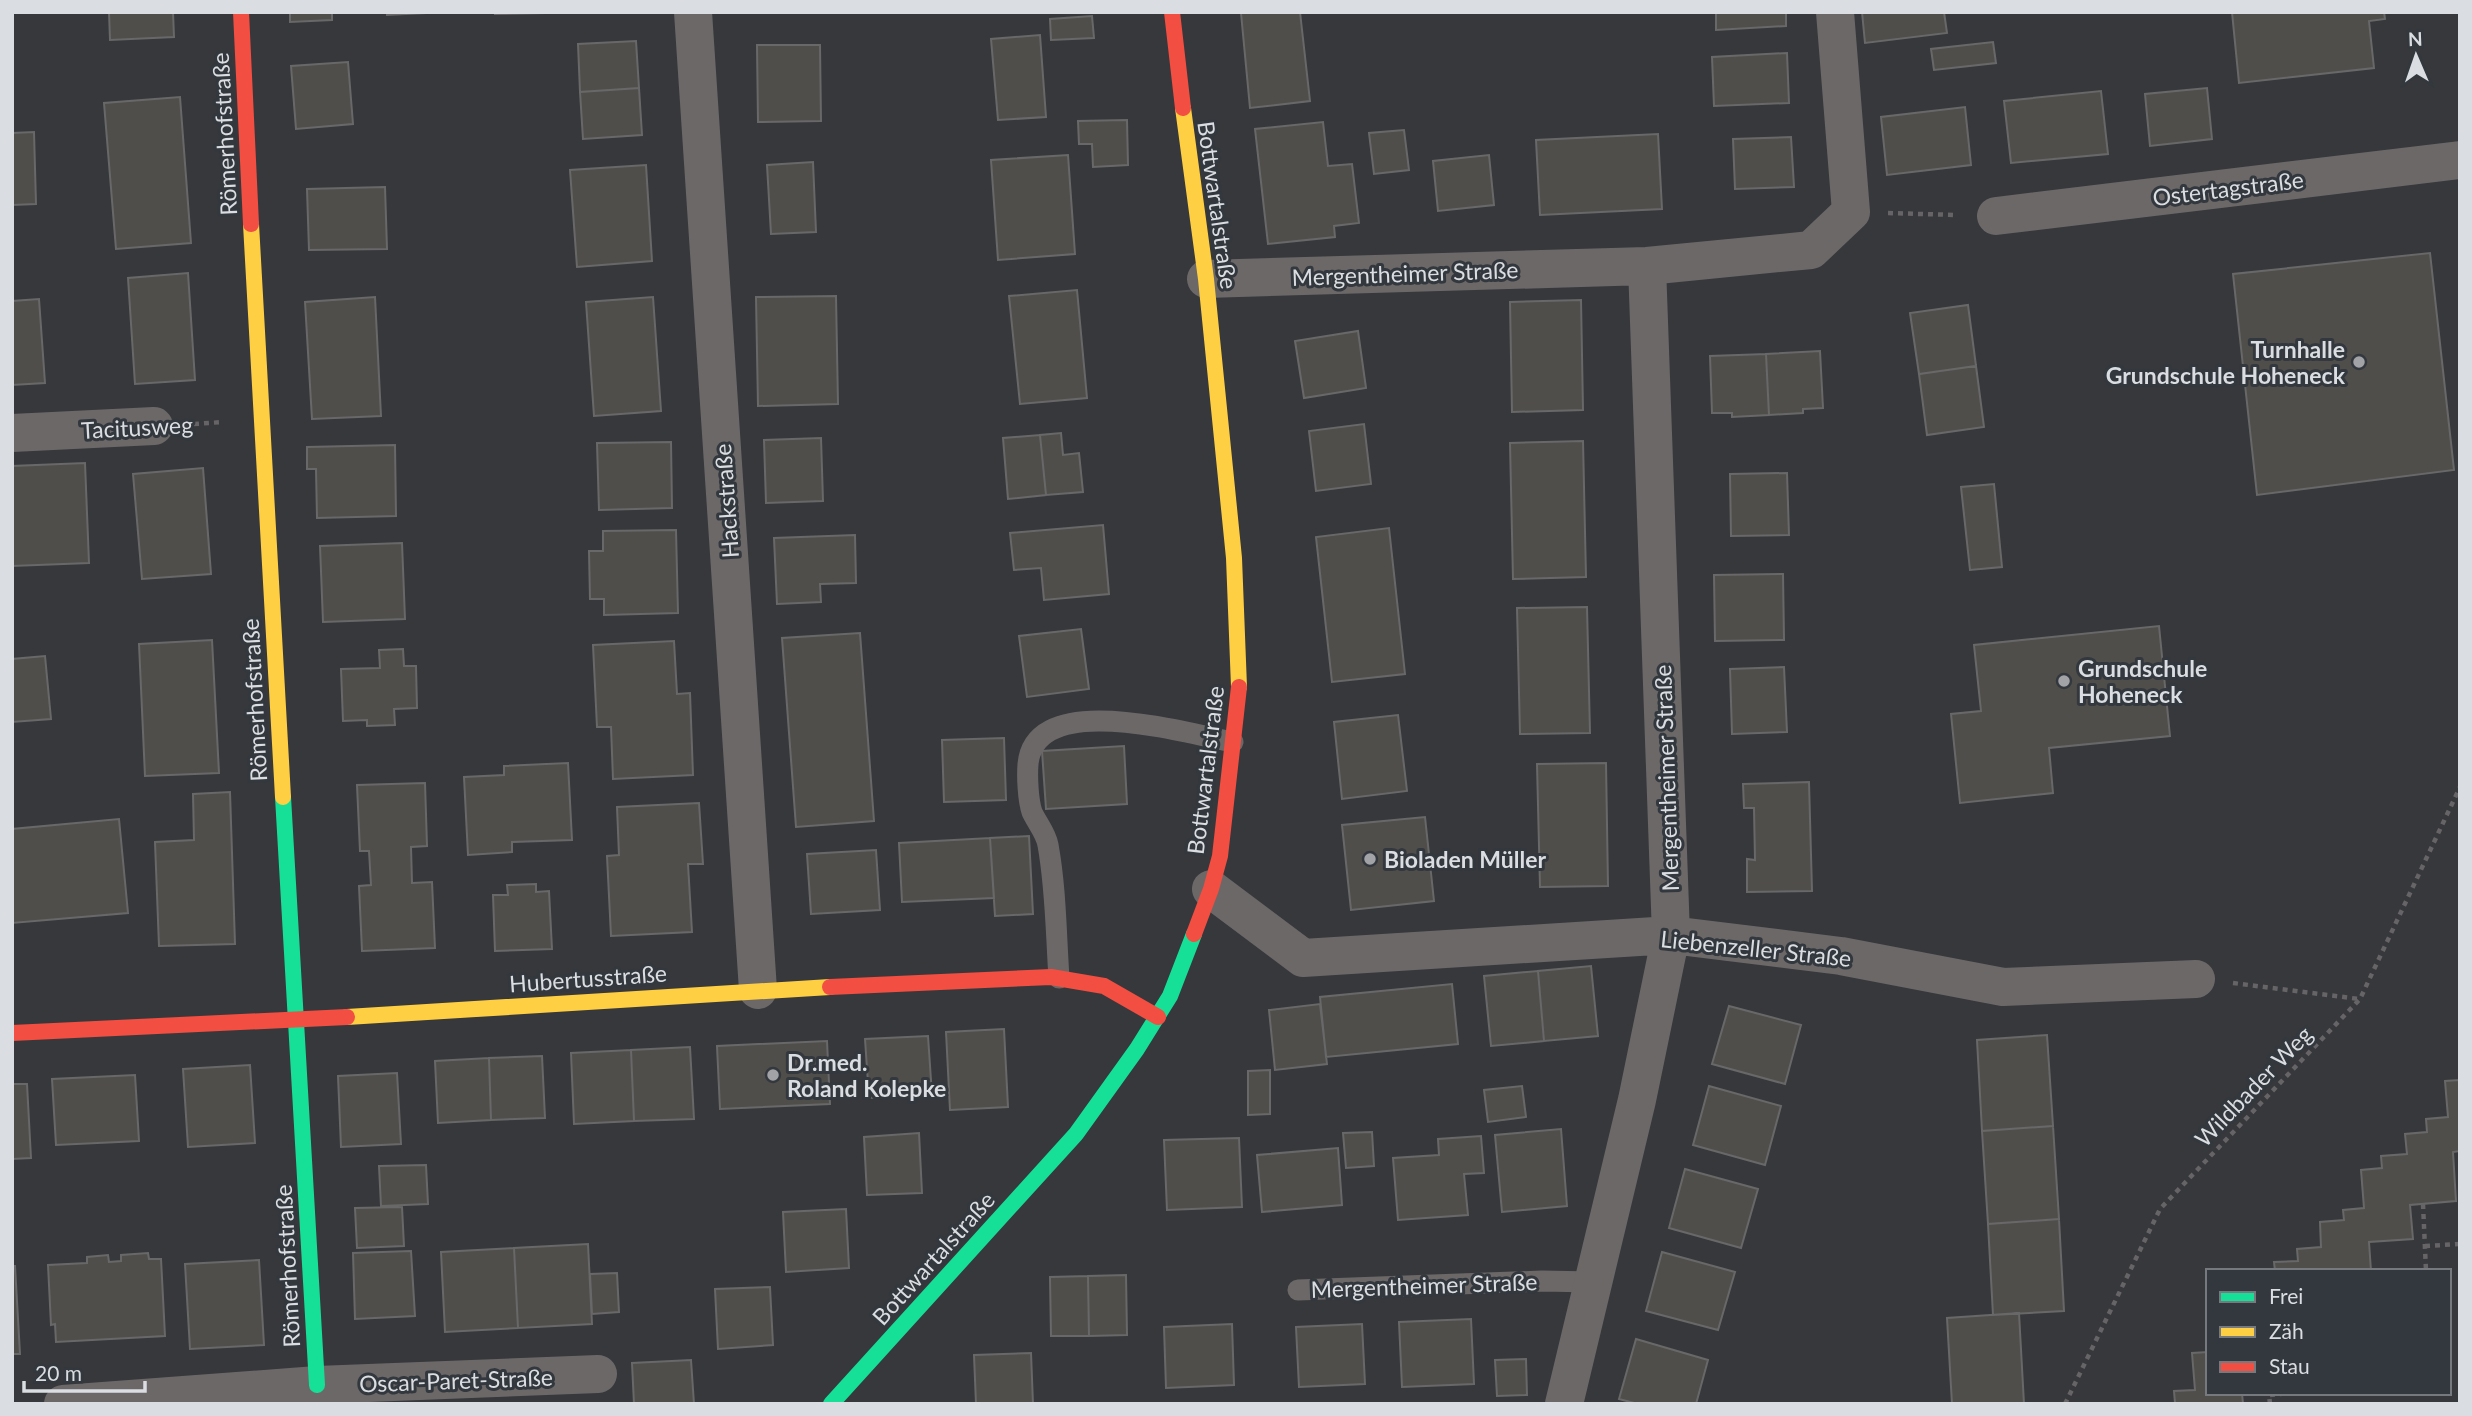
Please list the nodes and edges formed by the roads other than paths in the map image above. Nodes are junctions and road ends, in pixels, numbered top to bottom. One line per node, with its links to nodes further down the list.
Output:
1 (241, 12): 18 (street, Römerhofstraße)
2 (693, 12): 16 (street, Hackstraße)
3 (1172, 12): 8 (street, Bottwartalstraße)
4 (1835, 12): 7 (street, Mergentheimer Straße)
5 (2460, 160): 6 (street, Ostertagstraße)
6 (1996, 216)
7 (1647, 266): 8 (street, Mergentheimer Straße); 13 (street, Mergentheimer Straße)
8 (1206, 279): 11 (street, Bottwartalstraße)
9 (154, 426): 10 (street, Tacitusweg)
10 (12, 433)
11 (1233, 743): 12 (street, Bottwartalstraße); 14 (lane)
12 (1211, 889): 13 (street, Liebenzeller Straße); 17 (street, Bottwartalstraße)
13 (1671, 935): 15 (street, Liebenzeller Straße); 20 (street, Mergentheimer Straße)
14 (1059, 978): 16 (street, Hubertusstraße); 17 (street, Hubertusstraße)
15 (2196, 979)
16 (758, 990): 18 (street, Hubertusstraße)
17 (1158, 1017): 25 (street, Bottwartalstraße)
18 (295, 1020): 19 (street, Hubertusstraße); 23 (street, Römerhofstraße)
19 (12, 1033)
20 (1593, 1282): 21 (lane, Mergentheimer Straße); 26 (street, Mergentheimer Straße)
21 (1298, 1290)
22 (598, 1374): 23 (street, Oscar-Paret-Straße)
23 (317, 1385): 24 (street, Oscar-Paret-Straße)
24 (63, 1404)
25 (831, 1404)
26 (1564, 1404)

